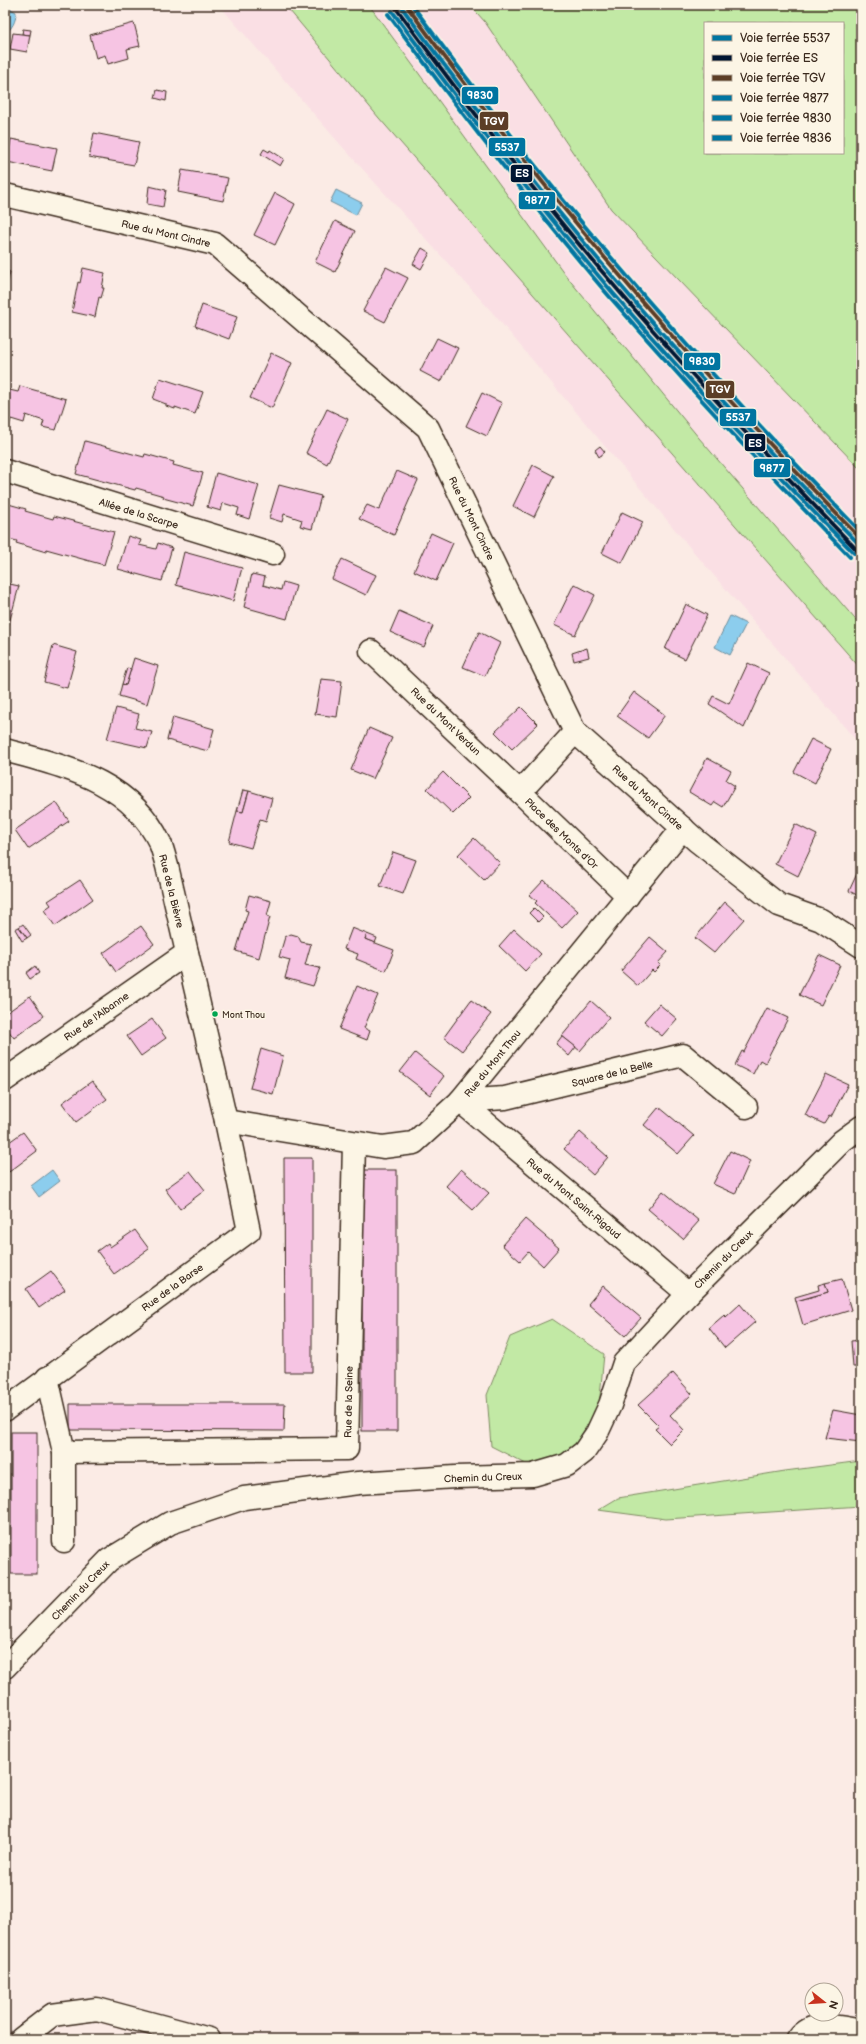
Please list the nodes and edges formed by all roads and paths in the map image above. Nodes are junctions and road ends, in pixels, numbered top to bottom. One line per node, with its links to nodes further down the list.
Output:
1 (5, 195): 5 (street, Rue du Mont Cindre)
2 (5, 471): 3 (street, Allée de la Scarpe)
3 (273, 554)
4 (371, 651): 7 (street, Rue du Mont Verdun)
5 (575, 732): 7 (street, Place des Monts d'Or); 8 (street, Rue du Mont Cindre)
6 (5, 750): 11 (street, Rue de la Bièvre)
7 (520, 792): 9 (street, Place des Monts d'Or)
8 (683, 828): 9 (street, Rue du Mont Thou); 10 (street, Rue du Mont Cindre)
9 (628, 896): 13 (street, Rue du Mont Thou)
10 (861, 946)
11 (187, 953): 12 (street, Rue de l'Albanne); 15 (street, Rue de la Bièvre)
12 (5, 1080)
13 (460, 1101): 14 (street, Square de la Belle); 17 (street, Rue du Mont Thou); 18 (street, Rue du Mont Saint-Rigaud)
14 (746, 1106)
15 (226, 1121): 17 (street, Rue du Mont Thou); 19 (street, Rue de la Barse)
16 (861, 1127): 18 (street, Chemin du Creux)
17 (354, 1144): 21 (street, Rue de la Seine)
18 (688, 1294): 23 (street, Chemin du Creux)
19 (48, 1378): 20 (street, Rue de la Barse); 21 (street)
20 (5, 1410)
21 (64, 1452): 22 (street)
22 (64, 1541)
23 (5, 1668)
24 (861, 2031): 27 (street)
25 (21, 2039): 26 (street)
26 (209, 2039)
27 (798, 2039)

